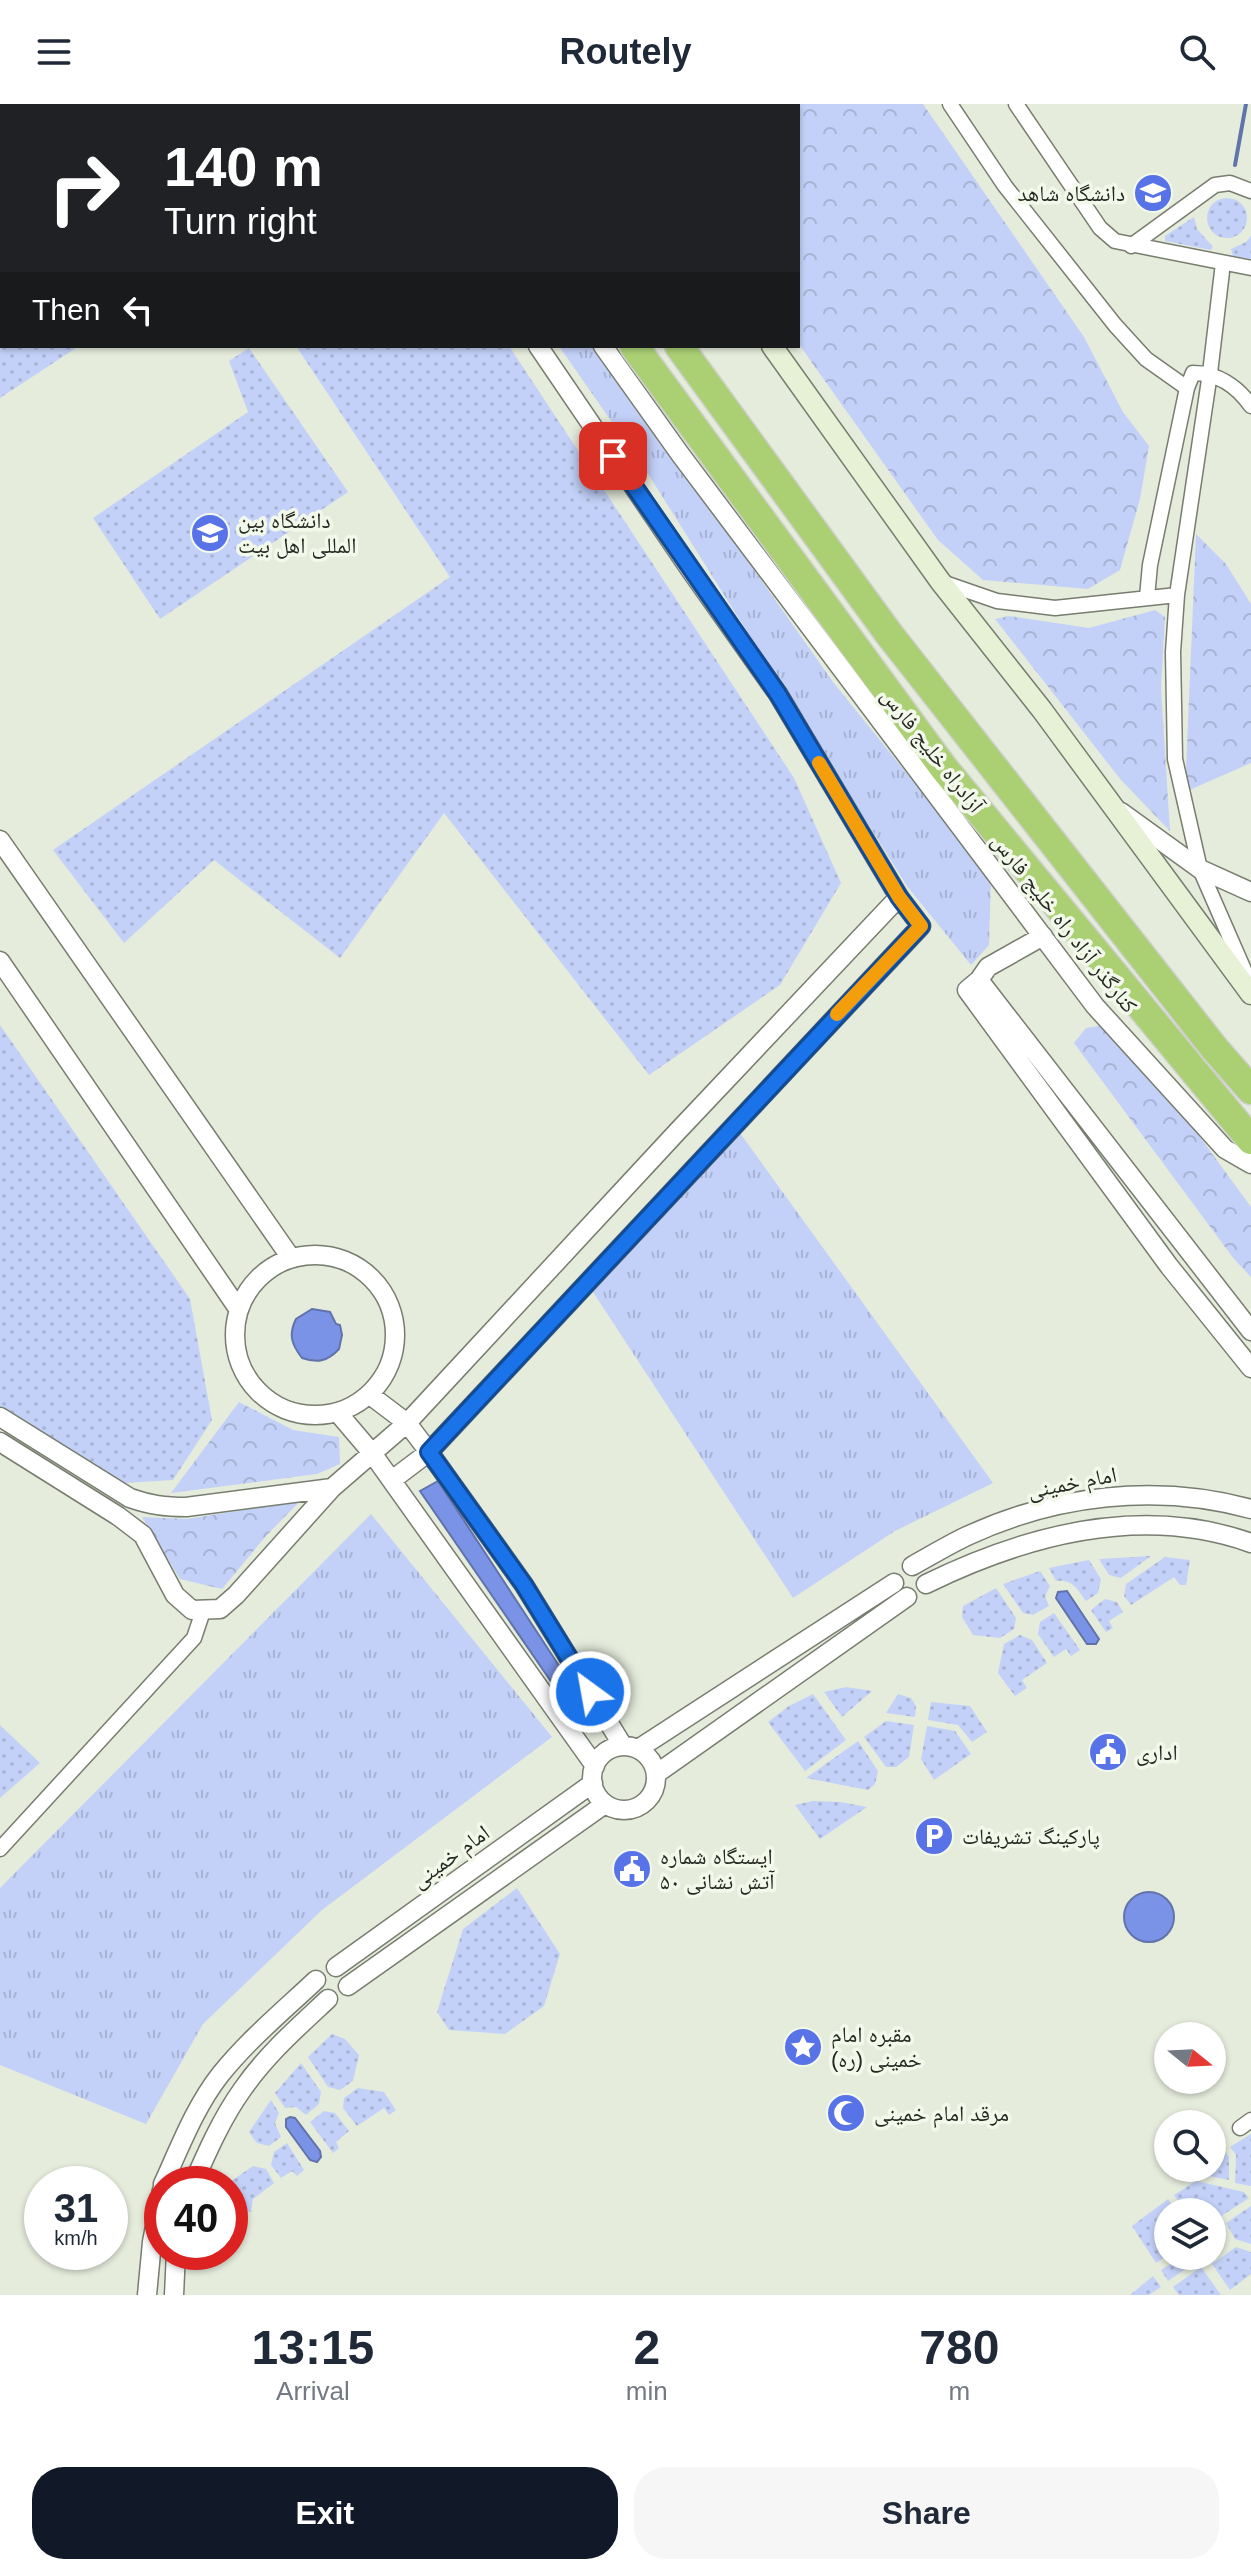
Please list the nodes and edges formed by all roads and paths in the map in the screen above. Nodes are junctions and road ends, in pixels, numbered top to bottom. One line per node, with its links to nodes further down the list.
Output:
1 (950, 104): 13 (street)
2 (1016, 104): 4 (street)
3 (1251, 191): 4 (street)
4 (1131, 246): 5 (street)
5 (1223, 263): 6 (street); 12 (street)
6 (1251, 268)
7 (539, 348): 22 (street)
8 (604, 348): 23 (street, کنارگذر آزاد راه خلیج فارس)
9 (635, 348): 30 (highway, آزادراه خلیج فارس)
10 (680, 348): 28 (highway, آزادراه خلیج فارس)
11 (773, 348): 15 (main road)
12 (1210, 373): 13 (street); 14 (street); 16 (street)
13 (1187, 388): 17 (street)
14 (1251, 406)
15 (940, 581): 17 (street); 18 (main road)
16 (1177, 595): 17 (street); 20 (street)
17 (1147, 597)
18 (1110, 804): 20 (street); 27 (main road)
19 (0, 840): 33 (street)
20 (1200, 869): 21 (street); 26 (street)
21 (1251, 892)
22 (899, 897): 29 (street); 31 (street)
23 (1043, 936): 25 (street); 32 (street, کنارگذر آزاد راه خلیج فارس)
24 (0, 961): 34 (street)
25 (979, 980): 35 (street); 36 (street)
26 (1251, 987)
27 (1251, 994)
28 (1251, 1090)
29 (676, 1133): 31 (street); 40 (street)
30 (1251, 1140)
31 (704, 1156): 42 (street)
32 (1251, 1164)
33 (291, 1258): 34 (street); 37 (street)
34 (239, 1310): 38 (street)
35 (1251, 1331)
36 (1251, 1368)
37 (370, 1395): 38 (street); 40 (street)
38 (338, 1413): 43 (street)
39 (0, 1417): 45 (street)
40 (407, 1423): 42 (street); 43 (street)
41 (0, 1442): 52 (street)
42 (429, 1452): 44 (street); 53 (street)
43 (372, 1453): 44 (street); 45 (street)
44 (392, 1480): 54 (street)
45 (332, 1488): 52 (street)
46 (1251, 1509): 48 (street, امام خمینی)
47 (1251, 1543): 50 (street)
48 (912, 1566): 49 (street); 50 (street)
49 (894, 1583): 51 (street); 53 (street)
50 (926, 1584): 51 (street)
51 (907, 1597): 55 (street)
52 (203, 1611): 57 (street)
53 (630, 1747): 54 (street); 55 (street)
54 (594, 1774): 56 (street); 58 (street, امام خمینی)
55 (656, 1774): 56 (street)
56 (605, 1804): 60 (street)
57 (0, 1849)
58 (336, 1967): 59 (street); 60 (street)
59 (316, 1980): 61 (street); 62 (street)
60 (348, 1986): 61 (street)
61 (328, 1999): 63 (street)
62 (171, 2166)
63 (201, 2166)
64 (149, 2270): 66 (street)
65 (175, 2270): 67 (street)
66 (147, 2295)
67 (174, 2295)

